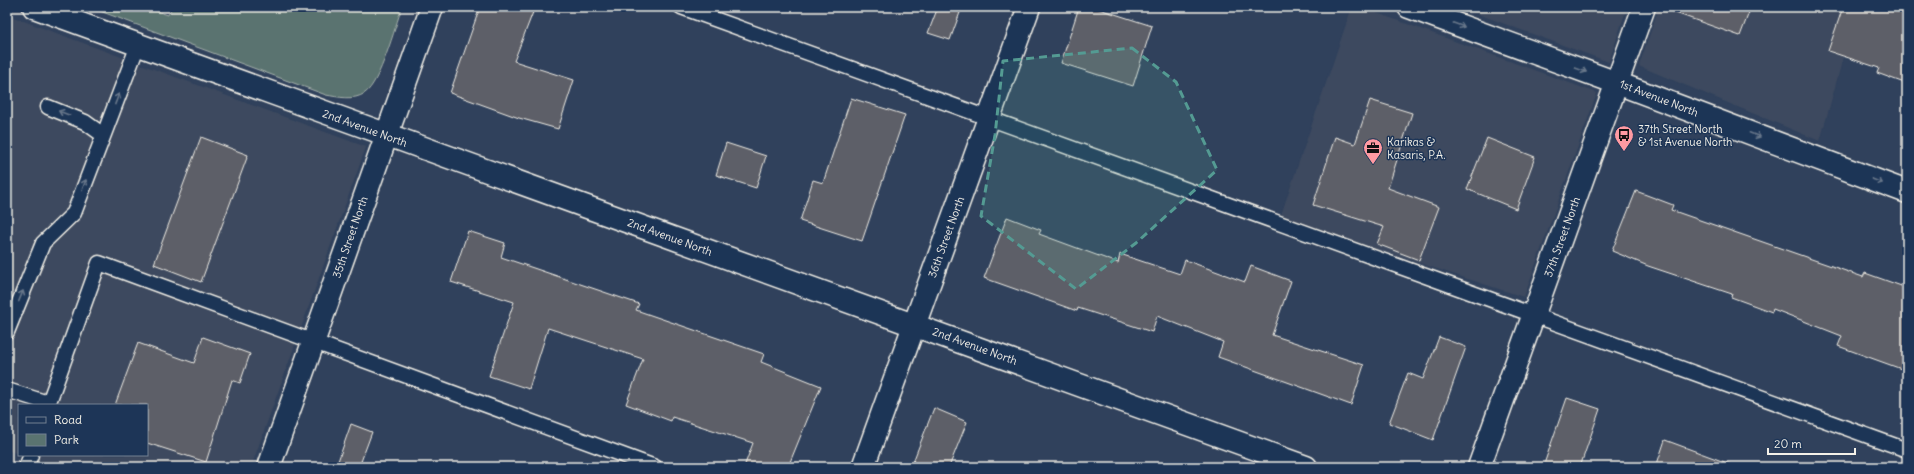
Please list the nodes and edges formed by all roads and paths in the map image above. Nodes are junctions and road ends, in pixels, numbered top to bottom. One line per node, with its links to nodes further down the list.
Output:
1 (34, 7): 7 (street, 2nd Avenue North)
2 (432, 7): 12 (street, 35th Street North)
3 (681, 7): 10 (lane)
4 (1029, 7): 10 (street, 36th Street North)
5 (1409, 7): 8 (street, 1st Avenue North, one-way to 8)
6 (1644, 7): 8 (street, 37th Street North)
7 (138, 45): 11 (lane, one-way to 7); 12 (street, 2nd Avenue North)
8 (1617, 83): 13 (street, 1st Avenue North, one-way to 13); 14 (street, 37th Street North)
9 (48, 107): 11 (lane, one-way to 9)
10 (989, 118): 14 (lane); 15 (street, 36th Street North)
11 (103, 135): 16 (lane, one-way to 11)
12 (386, 136): 15 (street, 2nd Avenue North); 17 (street, 35th Street North)
13 (1907, 192)
14 (1534, 315): 20 (lane); 27 (street, 37th Street North)
15 (914, 324): 25 (street, 36th Street North); 26 (street, 2nd Avenue North)
16 (7, 332)
17 (313, 342): 19 (lane); 23 (street, 35th Street North); 24 (lane)
18 (7, 390): 19 (lane)
19 (48, 404)
20 (1907, 450)
21 (30, 456): 22 (lane)
22 (26, 467)
23 (269, 467)
24 (654, 467)
25 (863, 467)
26 (1306, 467)
27 (1479, 467)

